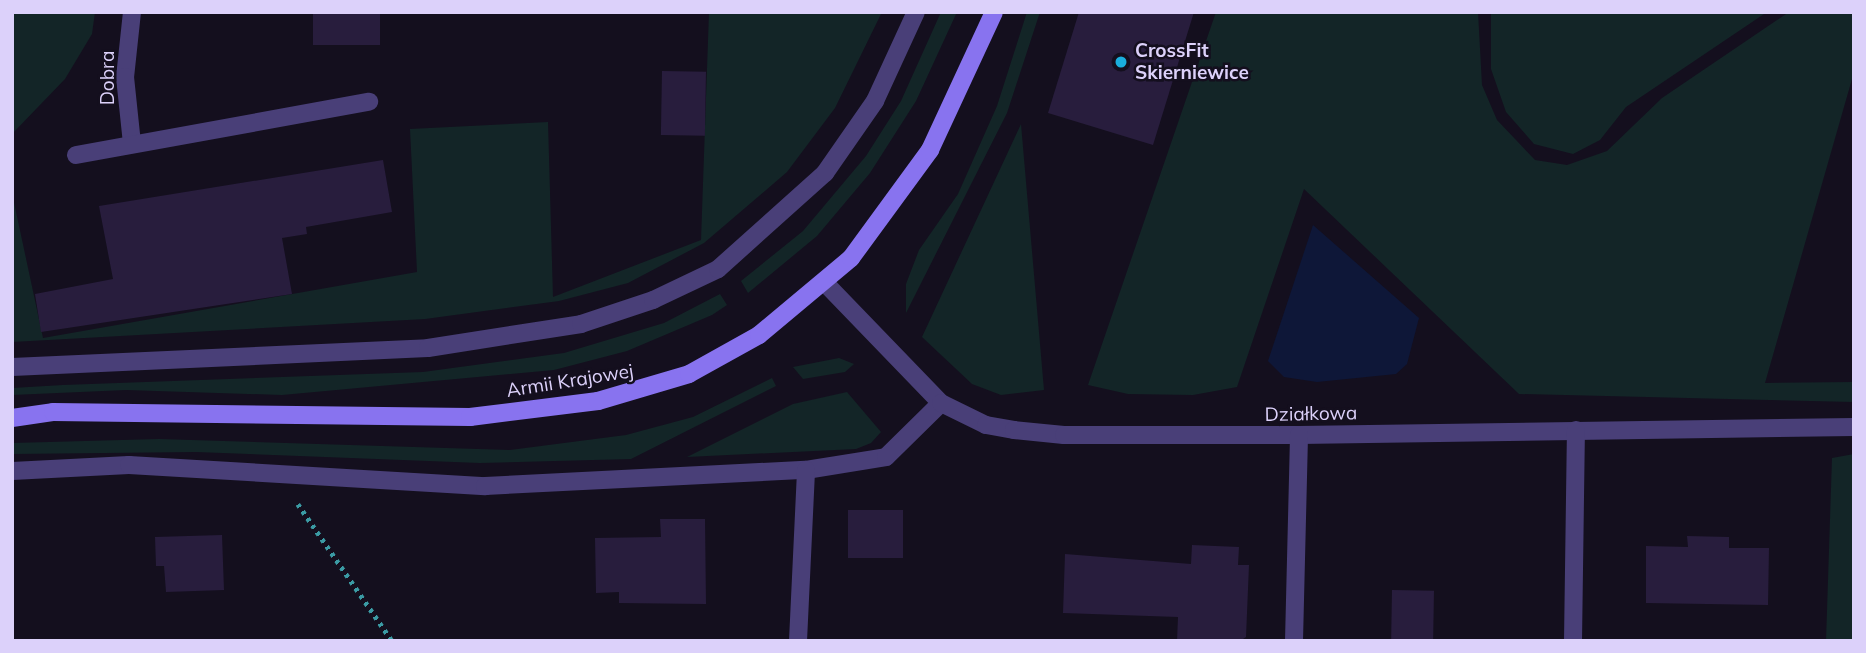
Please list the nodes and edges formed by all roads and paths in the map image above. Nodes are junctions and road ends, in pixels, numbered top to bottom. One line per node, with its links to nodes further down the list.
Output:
1 (132, 12): 5 (street, Dobra)
2 (916, 12): 8 (street)
3 (994, 12): 7 (street, Armii Krajowej)
4 (369, 102): 5 (street)
5 (132, 144): 6 (street)
6 (76, 155)
7 (826, 284): 9 (street, Działkowa); 10 (street, Armii Krajowej)
8 (12, 367)
9 (941, 403): 13 (street, Działkowa); 14 (street)
10 (12, 418)
11 (1854, 427): 12 (street, Działkowa)
12 (1576, 430): 13 (street, Działkowa); 20 (street)
13 (1299, 435): 19 (street)
14 (806, 470): 16 (street); 18 (street)
15 (12, 471): 16 (street)
16 (282, 476): 17 (path)
17 (392, 641)
18 (798, 641)
19 (1294, 641)
20 (1573, 641)

